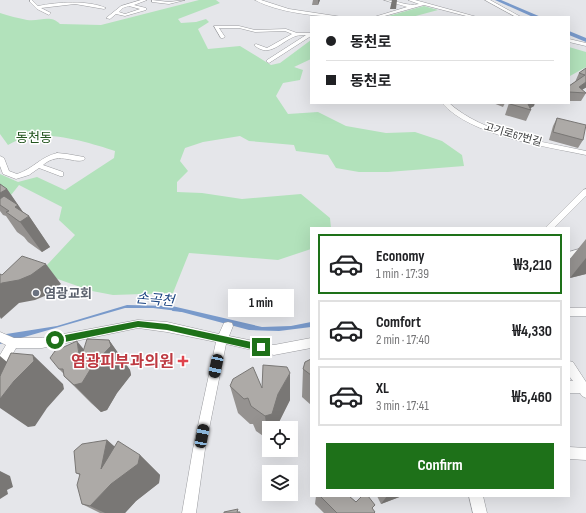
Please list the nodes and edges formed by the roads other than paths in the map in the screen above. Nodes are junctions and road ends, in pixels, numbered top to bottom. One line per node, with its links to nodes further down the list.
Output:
1 (39, 0): 12 (street)
2 (63, 0): 3 (street)
3 (68, 0)
4 (86, 0): 13 (street)
5 (145, 0): 15 (street)
6 (153, 0): 7 (street)
7 (183, 0)
8 (256, 0): 21 (street)
9 (386, 0): 16 (street)
10 (410, 0): 14 (street)
11 (487, 0): 24 (street)
12 (30, 1): 17 (street)
13 (75, 3): 17 (street); 18 (street)
14 (424, 4): 16 (street); 23 (street)
15 (130, 5): 19 (street); 19 (street)
16 (411, 7): 22 (street)
17 (38, 8): 20 (street)
18 (104, 8)
19 (115, 12): 25 (street)
20 (49, 14)
21 (333, 16)
22 (380, 16)
23 (470, 16)
24 (517, 16)
25 (108, 18)
26 (296, 34): 27 (street); 29 (street); 31 (street)
27 (310, 34)
28 (310, 35): 33 (street)
29 (223, 37)
30 (570, 40): 32 (street)
31 (256, 45)
32 (586, 45)
33 (269, 61)
34 (446, 104): 35 (street, 고기로67번길)
35 (586, 154)
36 (0, 158): 38 (street)
37 (81, 159): 38 (street)
38 (37, 165): 39 (street)
39 (60, 174)
40 (586, 192): 41 (street)
41 (550, 227)
42 (586, 250): 43 (street)
43 (570, 256)
44 (570, 312): 45 (street)
45 (586, 312)
46 (228, 326): 48 (street)
47 (0, 337): 49 (street)
48 (222, 339): 49 (street); 50 (street); 58 (street)
49 (13, 343): 51 (street)
50 (310, 343)
51 (0, 365)
52 (570, 368): 54 (street)
53 (570, 387): 54 (street)
54 (584, 389)
55 (570, 453): 56 (street)
56 (586, 454)
57 (476, 497): 59 (street)
58 (189, 513)
59 (480, 513)

